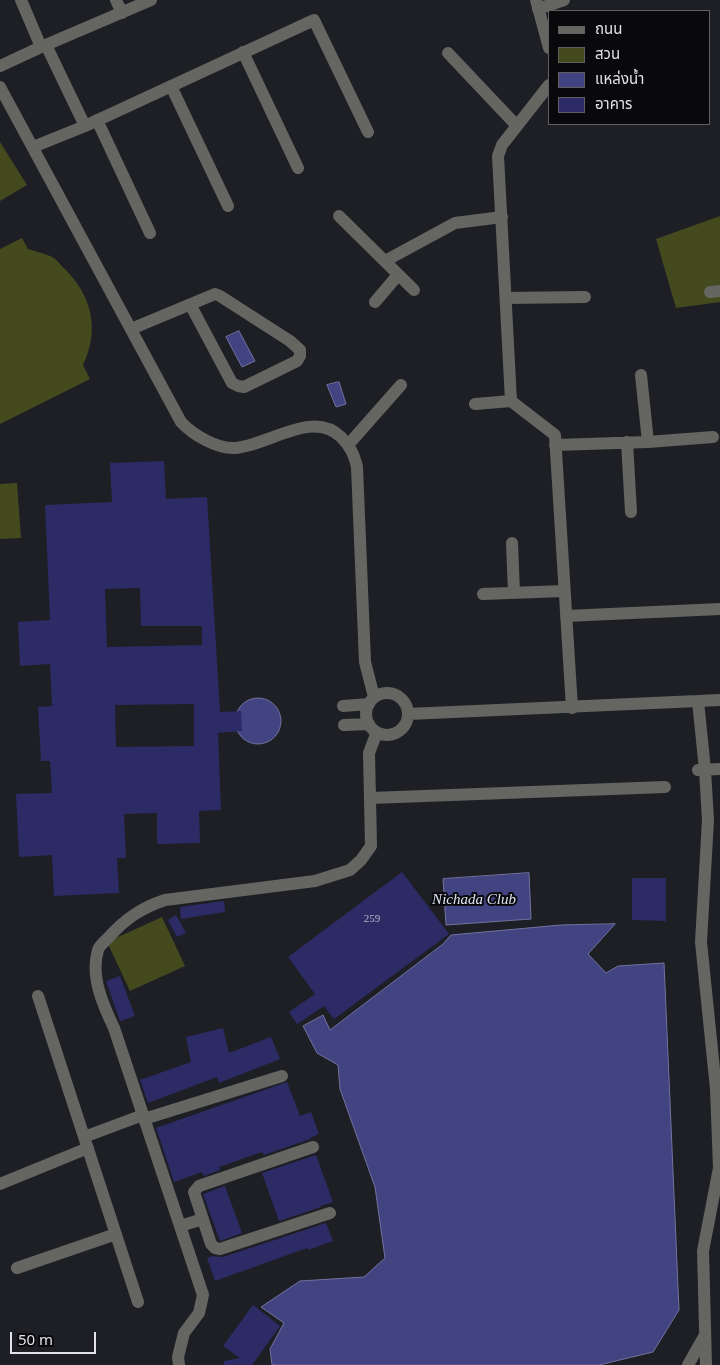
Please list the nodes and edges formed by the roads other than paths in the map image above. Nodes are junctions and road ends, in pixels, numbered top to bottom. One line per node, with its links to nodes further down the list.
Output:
1 (20, 0): 8 (street)
2 (116, 0): 6 (street)
3 (151, 0): 6 (street)
4 (564, 0): 5 (street)
5 (537, 4): 7 (street)
6 (122, 13): 8 (street)
7 (548, 44)
8 (43, 46): 11 (street); 15 (street)
9 (243, 52): 12 (street); 17 (street); 19 (street)
10 (448, 53): 16 (street)
11 (0, 66)
12 (172, 86): 15 (street); 20 (street)
13 (0, 87): 18 (street)
14 (548, 87): 16 (street)
15 (91, 123): 18 (street); 23 (street)
16 (517, 126): 22 (street)
17 (368, 132)
18 (33, 147): 31 (street)
19 (298, 168)
20 (228, 206)
21 (339, 216): 24 (street)
22 (502, 217): 24 (street); 27 (street)
23 (150, 233)
24 (385, 261): 25 (street)
25 (398, 275): 26 (street); 29 (street)
26 (414, 290)
27 (506, 298): 28 (street); 34 (street)
28 (585, 298)
29 (375, 302)
30 (190, 306): 30 (street); 31 (street)
31 (131, 329): 39 (street)
32 (641, 375): 38 (street)
33 (401, 385): 39 (street)
34 (511, 400): 35 (street); 40 (street)
35 (475, 404)
36 (713, 437): 38 (street)
37 (627, 442): 38 (street); 40 (street); 41 (street)
38 (648, 442)
39 (348, 444): 49 (street)
40 (555, 445): 43 (street)
41 (631, 512)
42 (512, 544): 44 (street)
43 (564, 591): 44 (street); 47 (street)
44 (514, 593): 45 (street)
45 (483, 594)
46 (720, 609): 47 (street)
47 (566, 616): 52 (street)
48 (720, 700): 50 (street)
49 (371, 701): 51 (street); 53 (street); 55 (street)
50 (698, 701): 52 (street); 57 (street)
51 (344, 706)
52 (572, 708): 53 (street)
53 (408, 714): 55 (street)
54 (344, 725): 55 (street)
55 (373, 728): 59 (street)
56 (720, 769): 57 (street)
57 (701, 770): 62 (street)
58 (665, 787): 59 (street)
59 (371, 798): 63 (street)
60 (38, 996): 64 (street)
61 (282, 1076): 63 (street)
62 (718, 1088): 73 (street)
63 (144, 1119): 64 (street); 69 (street)
64 (86, 1143): 66 (street); 70 (street)
65 (313, 1148): 68 (street)
66 (0, 1184)
67 (330, 1214): 68 (street)
68 (203, 1219): 69 (street)
69 (180, 1226): 74 (street)
70 (116, 1234): 71 (street); 72 (street)
71 (17, 1268)
72 (138, 1302)
73 (705, 1335): 75 (street); 76 (street)
74 (179, 1365)
75 (688, 1365)
76 (706, 1365)

